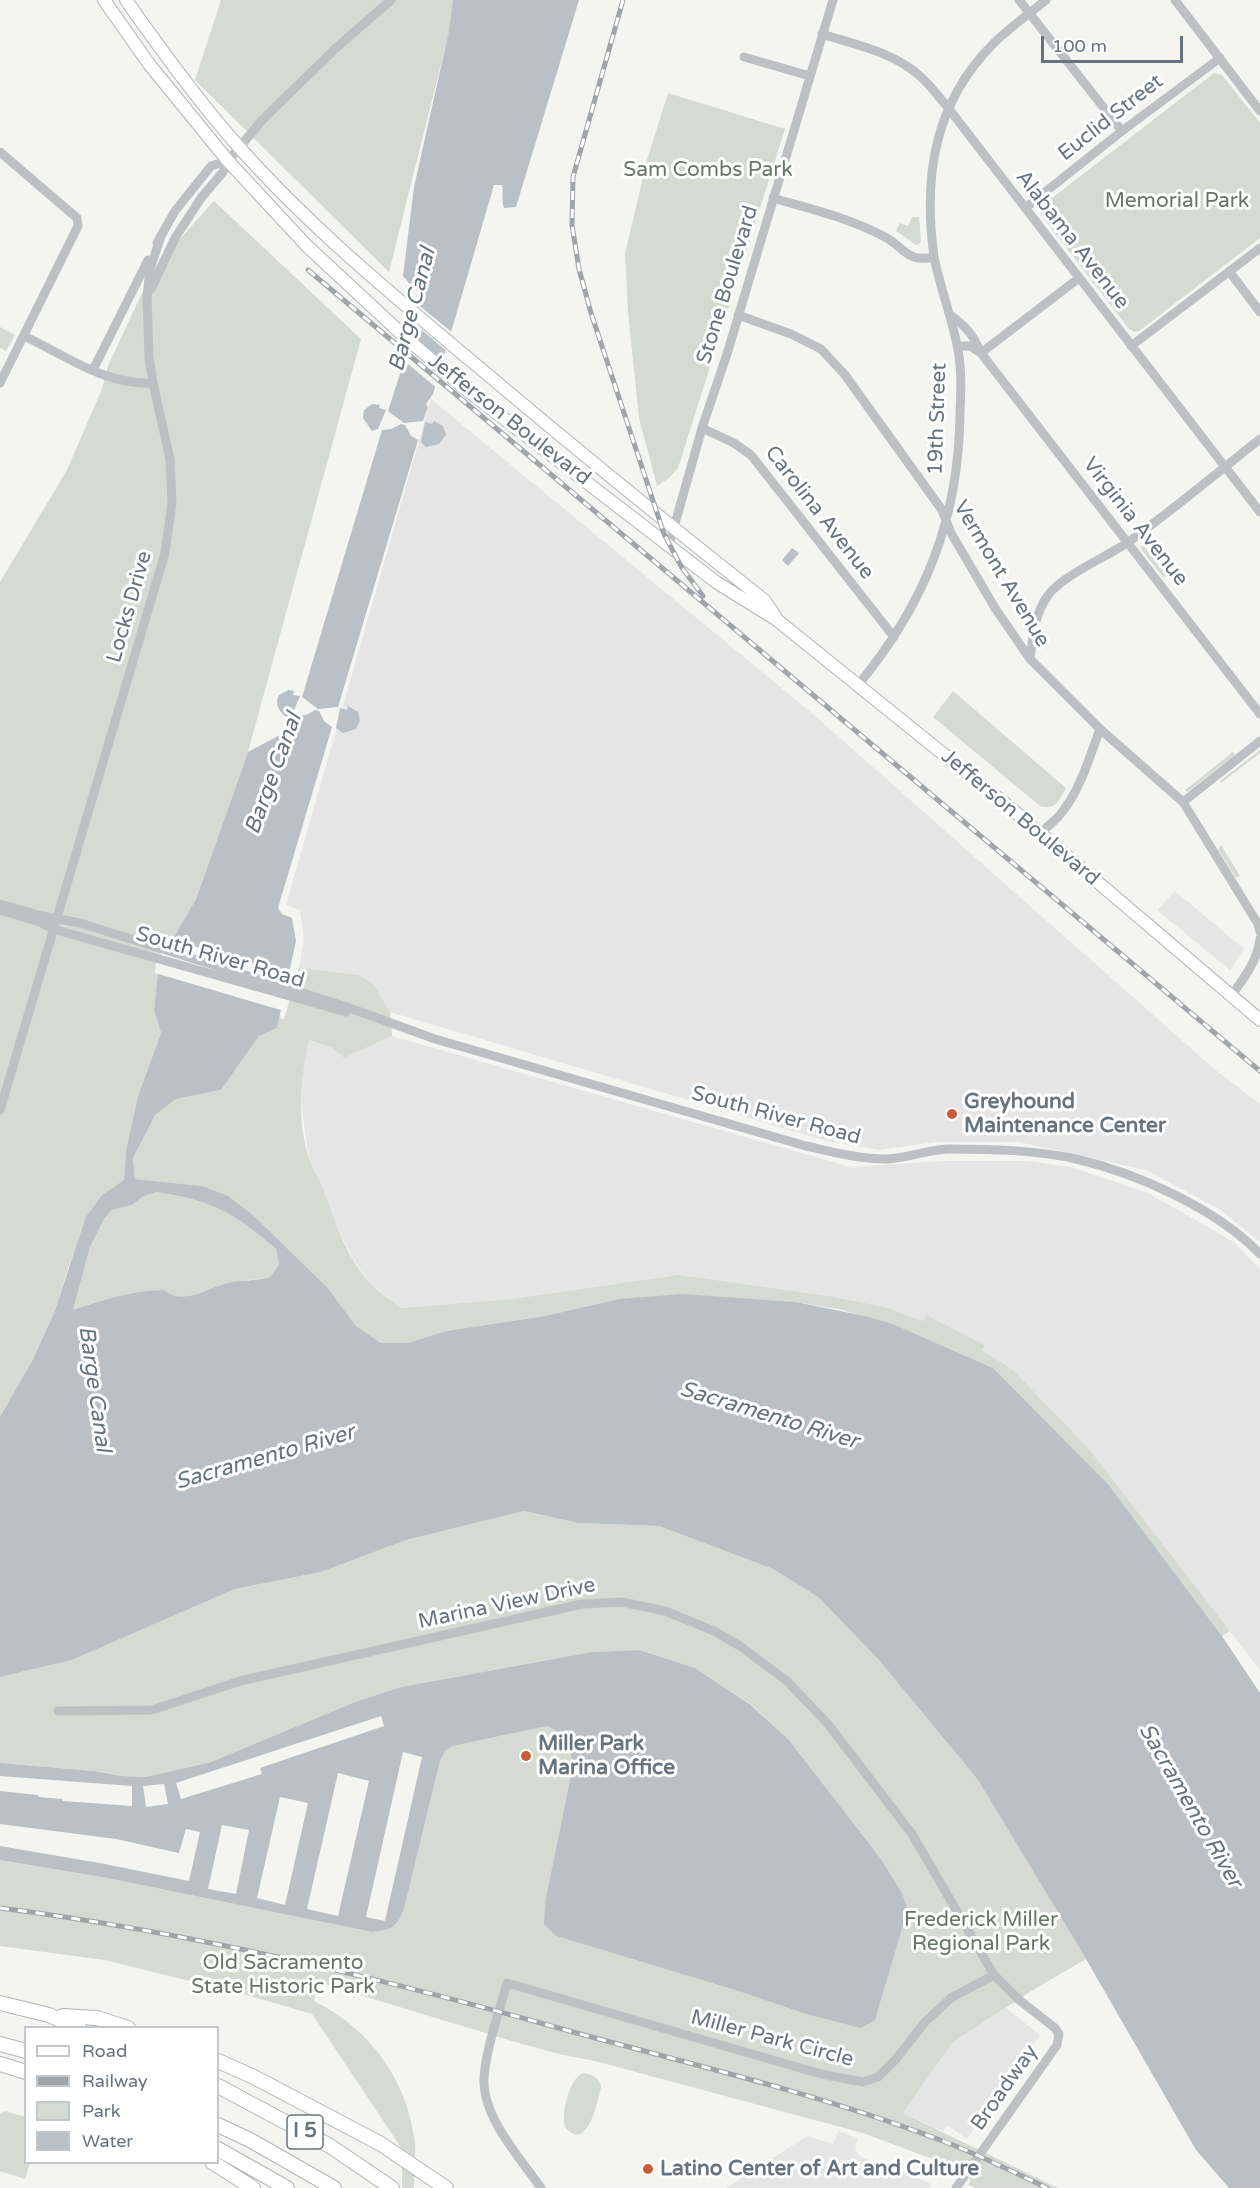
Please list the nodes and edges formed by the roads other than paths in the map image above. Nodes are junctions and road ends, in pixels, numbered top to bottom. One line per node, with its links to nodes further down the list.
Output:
1 (104, 0): 18 (main road, Jefferson Boulevard)
2 (126, 0): 16 (main road, Jefferson Boulevard)
3 (391, 0): 16 (street, Locks Drive)
4 (833, 0): 9 (street, Stone Boulevard)
5 (1019, 0): 8 (street)
6 (1046, 0): 8 (street)
7 (1174, 0): 11 (street)
8 (1030, 14): 13 (street); 15 (street)
9 (822, 34): 12 (street, Stone Boulevard); 13 (street, Alabama Avenue)
10 (744, 57): 12 (street)
11 (1220, 58): 14 (street); 15 (street, Euclid Street)
12 (810, 76): 19 (street, Stone Boulevard)
13 (949, 109): 20 (street, Alabama Avenue); 23 (street)
14 (1260, 111)
15 (1122, 131): 20 (street, Euclid Street)
16 (239, 147): 18 (street, Locks Drive); 42 (main road, Jefferson Boulevard)
17 (0, 153): 30 (street)
18 (228, 161): 21 (street); 26 (street, Locks Drive); 44 (main road, Jefferson Boulevard)
19 (773, 198): 23 (street); 28 (street, Stone Boulevard)
20 (1025, 208): 25 (street, Alabama Avenue)
21 (160, 239): 26 (street, Locks Drive); 34 (street)
22 (1260, 248): 24 (street)
23 (934, 257): 29 (street, Virginia Avenue)
24 (1229, 271): 27 (street); 32 (street)
25 (1079, 278): 32 (street, Alabama Avenue); 33 (street)
26 (147, 297): 36 (street, Locks Drive)
27 (1260, 312)
28 (738, 315): 37 (street, Stone Boulevard); 41 (street, Vermont Avenue)
29 (950, 315): 31 (street, Virginia Avenue); 33 (street, Virginia Avenue)
30 (24, 336): 34 (street); 35 (street)
31 (957, 346): 33 (street); 41 (street, 19th Street)
32 (1131, 346): 39 (street, Alabama Avenue)
33 (981, 353): 43 (street, Virginia Avenue)
34 (93, 370): 36 (street)
35 (0, 383)
36 (153, 383): 56 (street, Locks Drive)
37 (702, 428): 42 (street, Stone Boulevard); 46 (street, Carolina Avenue)
38 (1260, 439): 39 (street)
39 (1225, 467): 40 (street, Alabama Avenue); 43 (street)
40 (1260, 512)
41 (946, 522): 46 (street, 19th Street); 47 (street, Vermont Avenue)
42 (673, 528): 44 (street, Stone Boulevard); 45 (main road, Jefferson Boulevard)
43 (1128, 542): 47 (street); 49 (street, Virginia Avenue)
44 (669, 545): 45 (main road, Jefferson Boulevard)
45 (777, 620): 48 (main road, Jefferson Boulevard)
46 (894, 637): 48 (street, 19th Street)
47 (1030, 659): 50 (street, Vermont Avenue)
48 (858, 685): 53 (main road, Jefferson Boulevard)
49 (1260, 714)
50 (1100, 729): 52 (street, Vermont Avenue); 53 (street)
51 (1260, 741): 52 (street)
52 (1183, 802): 58 (street, Vermont Avenue)
53 (1040, 833): 60 (main road, Jefferson Boulevard)
54 (0, 904): 56 (street, South River Road)
55 (0, 910): 57 (street, South River Road)
56 (57, 918): 57 (street); 61 (street, South River Road)
57 (53, 929): 61 (street, South River Road); 63 (street)
58 (1260, 932)
59 (1260, 939): 60 (street)
60 (1231, 996): 62 (main road, Jefferson Boulevard)
61 (343, 1009): 64 (street, South River Road)
62 (1260, 1020)
63 (0, 1110)
64 (1260, 1254)
65 (58, 1711): 66 (street, Marina View Drive)
66 (994, 1975): 71 (street, Marina View Drive); 86 (street, Miller Park Circle)
67 (0, 2003): 68 (highway)
68 (49, 2015): 69 (highway); 70 (highway)
69 (74, 2026)
70 (122, 2026)
71 (1060, 2037): 87 (street, Broadway)
72 (0, 2044): 73 (highway)
73 (24, 2050)
74 (219, 2061): 81 (highway)
75 (0, 2064): 76 (highway)
76 (24, 2071)
77 (219, 2087): 82 (highway, I 5)
78 (219, 2125): 85 (highway, I 5)
79 (219, 2150): 84 (highway)
80 (214, 2164): 83 (highway)
81 (441, 2184)
82 (390, 2186)
83 (253, 2188)
84 (287, 2188)
85 (334, 2188)
86 (541, 2188)
87 (956, 2188)

